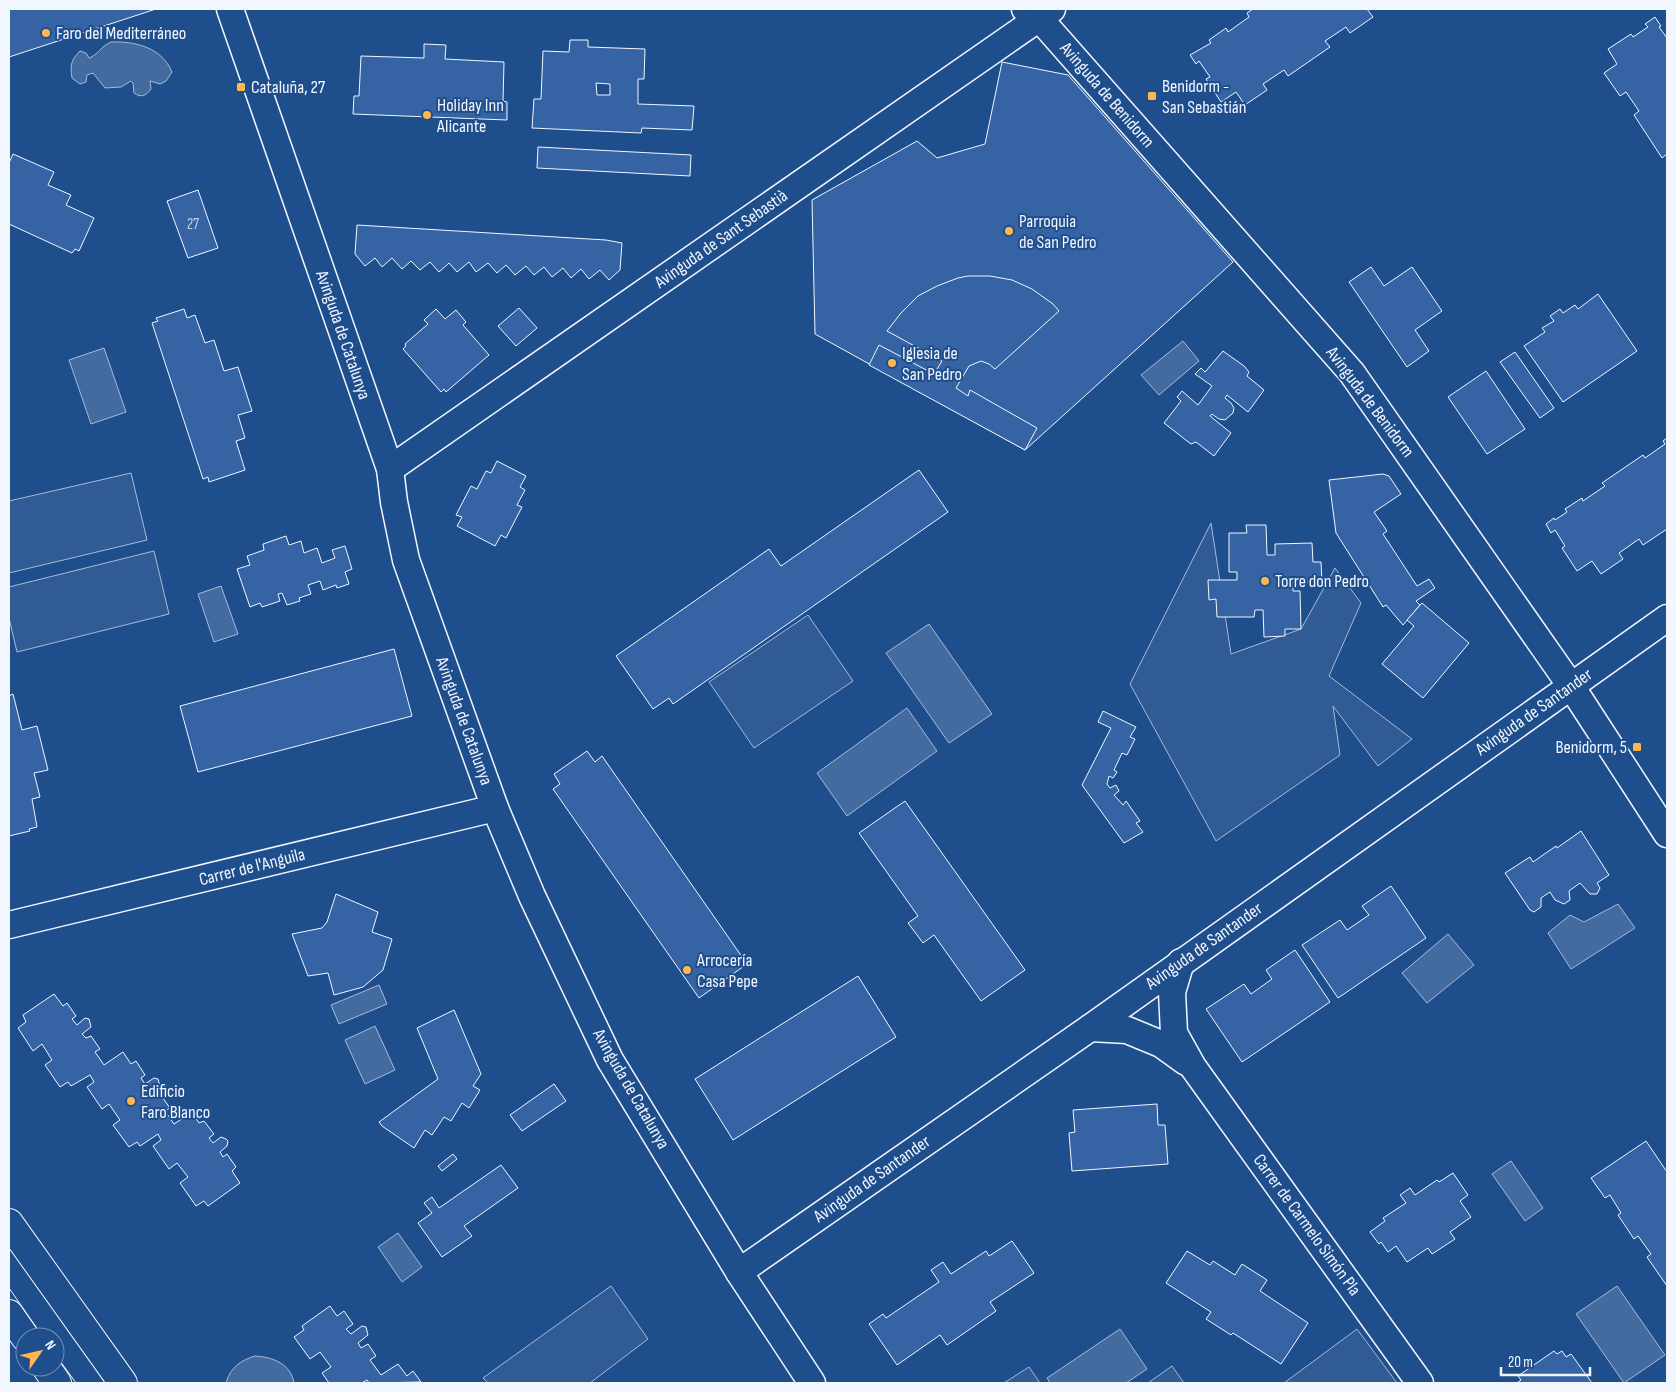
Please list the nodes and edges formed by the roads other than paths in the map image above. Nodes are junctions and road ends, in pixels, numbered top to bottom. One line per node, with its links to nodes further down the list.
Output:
1 (230, 9): 3 (street, Avinguda de Catalunya)
2 (1039, 12): 3 (street, Avinguda de Sant Sebastià); 5 (street, Avinguda de Benidorm)
3 (390, 469): 6 (street, Avinguda de Catalunya)
4 (1667, 618): 5 (street, Avinguda de Santander)
5 (1571, 686): 7 (street, Avinguda de Benidorm); 9 (street, Avinguda de Santander)
6 (495, 808): 8 (street, Carrer de l'Anguila); 13 (street, Avinguda de Catalunya)
7 (1667, 834)
8 (9, 925)
9 (1181, 962): 10 (street, Avinguda de Santander); 11 (street, Carrer de Carmelo Simón Pla)
10 (1090, 1028): 11 (street, Carrer de Carmelo Simón Pla); 13 (street, Avinguda de Santander)
11 (1193, 1067): 18 (street, Carrer de Carmelo Simón Pla)
12 (9, 1223): 16 (street)
13 (739, 1272): 17 (street, Avinguda de Catalunya)
14 (9, 1314): 15 (street)
15 (18, 1327)
16 (124, 1383)
17 (812, 1383)
18 (1420, 1383)

